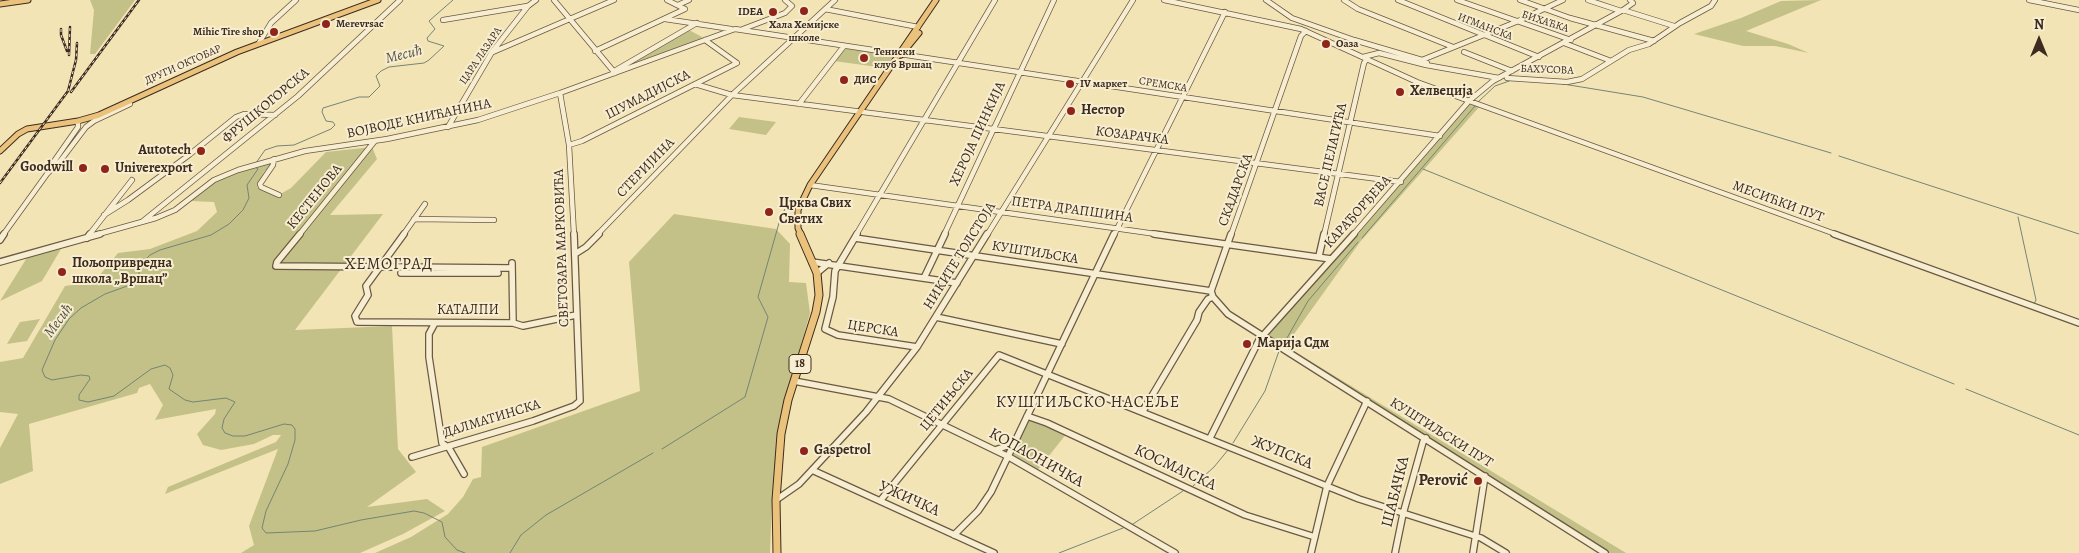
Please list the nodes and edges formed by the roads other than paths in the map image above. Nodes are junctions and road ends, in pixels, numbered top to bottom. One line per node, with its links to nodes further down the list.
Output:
1 (28, 0): 28 (main road)
2 (296, 0): 53 (street)
3 (378, 0): 53 (main road, ДРУГИ ОКТОБАР)
4 (400, 0): 89 (street, ФРУШКОГОРСКА)
5 (536, 0): 30 (street, ЦАРА ЛАЗАРА)
6 (554, 0): 36 (street)
7 (614, 0): 36 (street)
8 (667, 0): 29 (street)
9 (689, 0): 29 (street)
10 (785, 0): 46 (street)
11 (834, 0): 31 (street, СТЕРИЈИНА)
12 (936, 0): 44 (main road, 18)
13 (941, 0): 63 (main road, 18)
14 (995, 0): 69 (street)
15 (1054, 0): 75 (street, ХЕРОЈА ПИНКИЈА)
16 (1133, 0): 79 (street, НИКИТЕ ТОЛСТОЈА)
17 (1164, 0): 35 (street)
18 (1266, 0): 39 (street)
19 (1344, 0): 58 (street)
20 (1398, 0): 48 (street, ИГМАНСКА)
21 (1457, 0): 40 (street, БИХАЋКА)
22 (1520, 0): 32 (street)
23 (1563, 0): 32 (street)
24 (1588, 0): 34 (street)
25 (1631, 0): 34 (street)
26 (1715, 0): 43 (street)
27 (2029, 0): 33 (street)
28 (0, 4)
29 (678, 5): 37 (street)
30 (528, 6): 38 (street); 54 (street, ЦАРА ЛАЗАРА)
31 (825, 9): 44 (street); 49 (street, СТЕРИЈИНА)
32 (1543, 9): 40 (street); 42 (street)
33 (2079, 10)
34 (1622, 11): 42 (street); 43 (street)
35 (1225, 12): 39 (street); 84 (street)
36 (569, 19): 56 (street); 60 (street)
37 (665, 19): 41 (street); 60 (street)
38 (443, 20)
39 (1291, 21): 47 (street); 59 (street)
40 (1516, 22): 48 (street); 51 (street, БИХАЋКА)
41 (697, 24): 45 (street); 68 (street, ВОЈВОДЕ КНИЋАНИНА)
42 (1596, 26): 51 (street); 52 (street)
43 (1674, 26): 52 (street)
44 (918, 27): 63 (main road, 18)
45 (733, 30): 46 (street); 50 (street, ВОЈВОДЕ КНИЋАНИНА)
46 (742, 30): 49 (street, СРЕМСКА)
47 (1306, 31): 65 (street); 87 (street, СКАДАРСКА)
48 (1483, 35): 58 (street); 64 (street, ИГМАНСКА)
49 (794, 38): 57 (street, СРЕМСКА); 83 (street, СТЕРИЈИНА)
50 (705, 40): 71 (street, ВОЈВОДЕ КНИЋАНИНА); 80 (street, ШУМАДИЈСКА)
51 (1571, 40): 55 (street)
52 (1654, 41): 67 (street)
53 (259, 43): 81 (main road, ДРУГИ ОКТОБАР)
54 (500, 43): 56 (street); 61 (street, ЦАРА ЛАЗАРА)
55 (1564, 43): 64 (street); 67 (street, БИХАЋКА)
56 (511, 45): 61 (street)
57 (844, 46): 63 (street, СРЕМСКА); 86 (street)
58 (1453, 47): 66 (street)
59 (1380, 49): 65 (street); 66 (street); 72 (street)
60 (595, 50): 74 (street)
61 (492, 52): 93 (street, ЦАРА ЛАЗАРА)
62 (1464, 52): 73 (street)
63 (901, 55): 69 (street, СРЕМСКА); 88 (main road, 18)
64 (1539, 57): 73 (street)
65 (1365, 60): 70 (street); 85 (street, МЕСИЋКИ ПУТ); 92 (street, ВАСЕ ПЕЛАГИЋА)
66 (1422, 60): 72 (street)
67 (1611, 61): 77 (street, БАХУСОВА)
68 (630, 62): 71 (street); 74 (street, ВОЈВОДЕ КНИЋАНИНА)
69 (958, 63): 75 (street, СРЕМСКА); 90 (street)
70 (1372, 64)
71 (636, 65): 74 (street, ВОЈВОДЕ КНИЋАНИНА)
72 (1426, 65): 78 (street)
73 (1514, 71): 76 (street); 77 (street)
74 (614, 72): 82 (street, ВОЈВОДЕ КНИЋАНИНА)
75 (1019, 72): 79 (street, СРЕМСКА); 94 (street, ХЕРОЈА ПИНКИЈА)
76 (1507, 76): 77 (street, БАХУСОВА); 78 (street, БАХУСОВА)
77 (1519, 78)
78 (1498, 79): 85 (street, КАРАЂОРЂЕВА)
79 (1082, 82): 84 (street, СРЕМСКА); 96 (street, НИКИТЕ ТОЛСТОЈА)
80 (695, 84): 83 (street); 98 (street, ШУМАДИЈСКА)
81 (149, 92): 91 (main road, ДРУГИ ОКТОБАР); 102 (street)
82 (560, 93): 93 (street, ВОЈВОДЕ КНИЋАНИНА); 98 (street, СВЕТОЗАРА МАРКОВИЋА)
83 (732, 95): 86 (street, КОЗАРАЧКА); 123 (street, СТЕРИЈИНА)
84 (1183, 97): 87 (street, СРЕМСКА); 99 (street)
85 (1469, 101): 95 (street, КАРАЂОРЂЕВА); 145 (street, МЕСИЋКИ ПУТ)
86 (799, 104): 88 (street, КОЗАРАЧКА)
87 (1276, 111): 92 (street, СРЕМСКА); 103 (street, СКАДАРСКА)
88 (860, 113): 90 (street, КОЗАРАЧКА); 107 (main road, 18)
89 (275, 115): 113 (street); 116 (street, ФРУШКОГОРСКА)
90 (924, 120): 94 (street, КОЗАРАЧКА); 108 (street)
91 (78, 121): 100 (main road, ДРУГИ ОКТОБАР); 102 (street)
92 (1350, 123): 95 (street, СРЕМСКА); 104 (street, ВАСЕ ПЕЛАГИЋА)
93 (448, 127): 97 (street, ВОЈВОДЕ КНИЋАНИНА)
94 (993, 130): 96 (street, КОЗАРАЧКА); 111 (street, ХЕРОЈА ПИНКИЈА)
95 (1440, 136): 106 (street, КАРАЂОРЂЕВА)
96 (1048, 137): 99 (street, КОЗАРАЧКА); 112 (street, НИКИТЕ ТОЛСТОЈА)
97 (374, 142): 101 (street, ВОЈВОДЕ КНИЋАНИНА); 131 (street, КЕСТЕНОВА)
98 (569, 145): 123 (street, СВЕТОЗАРА МАРКОВИЋА)
99 (1156, 150): 103 (street, КОЗАРАЧКА); 117 (street)
100 (0, 151)
101 (274, 159): 109 (street); 116 (street, ВОЈВОДЕ КНИЋАНИНА)
102 (56, 160): 120 (street)
103 (1257, 164): 104 (street, КОЗАРАЧКА); 121 (street, СКАДАРСКА)
104 (1339, 174): 106 (street, КОЗАРАЧКА); 125 (street, ВАСЕ ПЕЛАГИЋА)
105 (132, 180): 113 (street)
106 (1401, 182): 126 (street, КАРАЂОРЂЕВА)
107 (810, 185): 108 (street, ПЕТРА ДРАПШИНА); 128 (main road, 18)
108 (881, 194): 111 (street, ПЕТРА ДРАПШИНА); 119 (street)
109 (279, 195)
110 (426, 204): 114 (street)
111 (958, 205): 112 (street, ПЕТРА ДРАПШИНА); 122 (street, ХЕРОЈА ПИНКИЈА)
112 (1002, 211): 117 (street, ПЕТРА ДРАПШИНА); 124 (street, НИКИТЕ ТОЛСТОЈА)
113 (104, 215): 118 (street)
114 (414, 219): 115 (street); 131 (street)
115 (494, 220)
116 (141, 223): 118 (street, ВОЈВОДЕ КНИЋАНИНА)
117 (1117, 228): 121 (street, ПЕТРА ДРАПШИНА); 137 (street)
118 (87, 238): 127 (street, ВОЈВОДЕ КНИЋАНИНА)
119 (855, 238): 122 (street, КУШТИЉСКА); 130 (street)
120 (0, 240)
121 (1228, 244): 125 (street, ПЕТРА ДРАПШИНА); 140 (street, СКАДАРСКА)
122 (937, 250): 124 (street, КУШТИЉСКА); 138 (street, ХЕРОЈА ПИНКИЈА)
123 (575, 254): 141 (street, СВЕТОЗАРА МАРКОВИЋА)
124 (974, 255): 137 (street, КУШТИЉСКА); 139 (street, НИКИТЕ ТОЛСТОЈА)
125 (1318, 256): 126 (street, ПЕТРА ДРАПШИНА)
126 (1330, 259): 146 (street, КАРАЂОРЂЕВА)
127 (0, 262)
128 (812, 262): 129 (street); 136 (main road, 18)
129 (829, 263): 130 (street); 136 (street)
130 (838, 264): 138 (street); 148 (street, ЦЕРСКА)
131 (380, 267): 132 (street); 144 (street, КАТАЛПИ)
132 (470, 268): 134 (street); 143 (street)
133 (400, 273): 134 (street)
134 (466, 273): 135 (street)
135 (498, 273)
136 (817, 273): 150 (main road, 18)
137 (1094, 274): 140 (street, КУШТИЉСКА); 147 (street)
138 (924, 278): 139 (street)
139 (957, 284): 142 (street, НИКИТЕ ТОЛСТОЈА)
140 (1212, 294): 146 (street); 154 (street, СКАДАРСКА)
141 (576, 315): 143 (street, КАТАЛПИ); 153 (street, СВЕТОЗАРА МАРКОВИЋА)
142 (936, 317): 147 (street); 148 (street, НИКИТЕ ТОЛСТОЈА)
143 (513, 322): 144 (street, КАТАЛПИ)
144 (435, 323): 160 (street)
145 (2079, 323)
146 (1262, 336): 152 (street, КУШТИЉСКИ ПУТ); 157 (street, КАРАЂОРЂЕВА)
147 (1062, 344): 149 (street)
148 (917, 348): 151 (street, НИКИТЕ ТОЛСТОЈА)
149 (1048, 373): 154 (street, ЖУПСКА); 155 (street); 156 (street, ЦЕТИЊСКА)
150 (794, 381): 151 (street, КОПАОНИЧКА); 168 (main road, 18)
151 (878, 397): 156 (street, КОПАОНИЧКА); 164 (street, НИКИТЕ ТОЛСТОЈА)
152 (1367, 401): 158 (street, КУШТИЉСКИ ПУТ); 167 (street)
153 (578, 403): 160 (street, ДАЛМАТИНСКА)
154 (1143, 412): 157 (street, ЖУПСКА)
155 (1028, 416): 159 (street); 173 (street, КОСМАЈСКА)
156 (944, 425): 161 (street, КОПАОНИЧКА); 169 (street, ЦЕТИЊСКА)
157 (1210, 438): 167 (street, ЖУПСКА)
158 (1426, 438): 166 (street, КУШТИЉСКИ ПУТ); 170 (street, ШАБАЧКА)
159 (1014, 443): 161 (street); 163 (street)
160 (446, 446): 162 (street, ДАЛМАТИНСКА); 165 (street)
161 (995, 450): 163 (street, КОПАОНИЧКА)
162 (412, 457)
163 (1008, 457): 171 (street); 176 (street, КОПАОНИЧКА)
164 (812, 470): 168 (street, НИКИТЕ ТОЛСТОЈА); 169 (street, УЖИЧКА)
165 (464, 474)
166 (1485, 476): 172 (street); 181 (street, КУШТИЉСКИ ПУТ)
167 (1327, 486): 170 (street, ЖУПСКА); 173 (street)
168 (776, 500): 174 (main road, 18)
169 (880, 501): 171 (street, УЖИЧКА)
170 (1403, 514): 172 (street, ЖУПСКА); 178 (street, ШАБАЧКА)
171 (954, 535): 175 (street, УЖИЧКА)
172 (1475, 536): 179 (street); 180 (street, ЖУПСКА)
173 (1315, 537): 177 (street)
174 (777, 553)
175 (994, 553)
176 (1175, 553)
177 (1311, 553)
178 (1395, 553)
179 (1473, 553)
180 (1506, 553)
181 (1605, 553)

